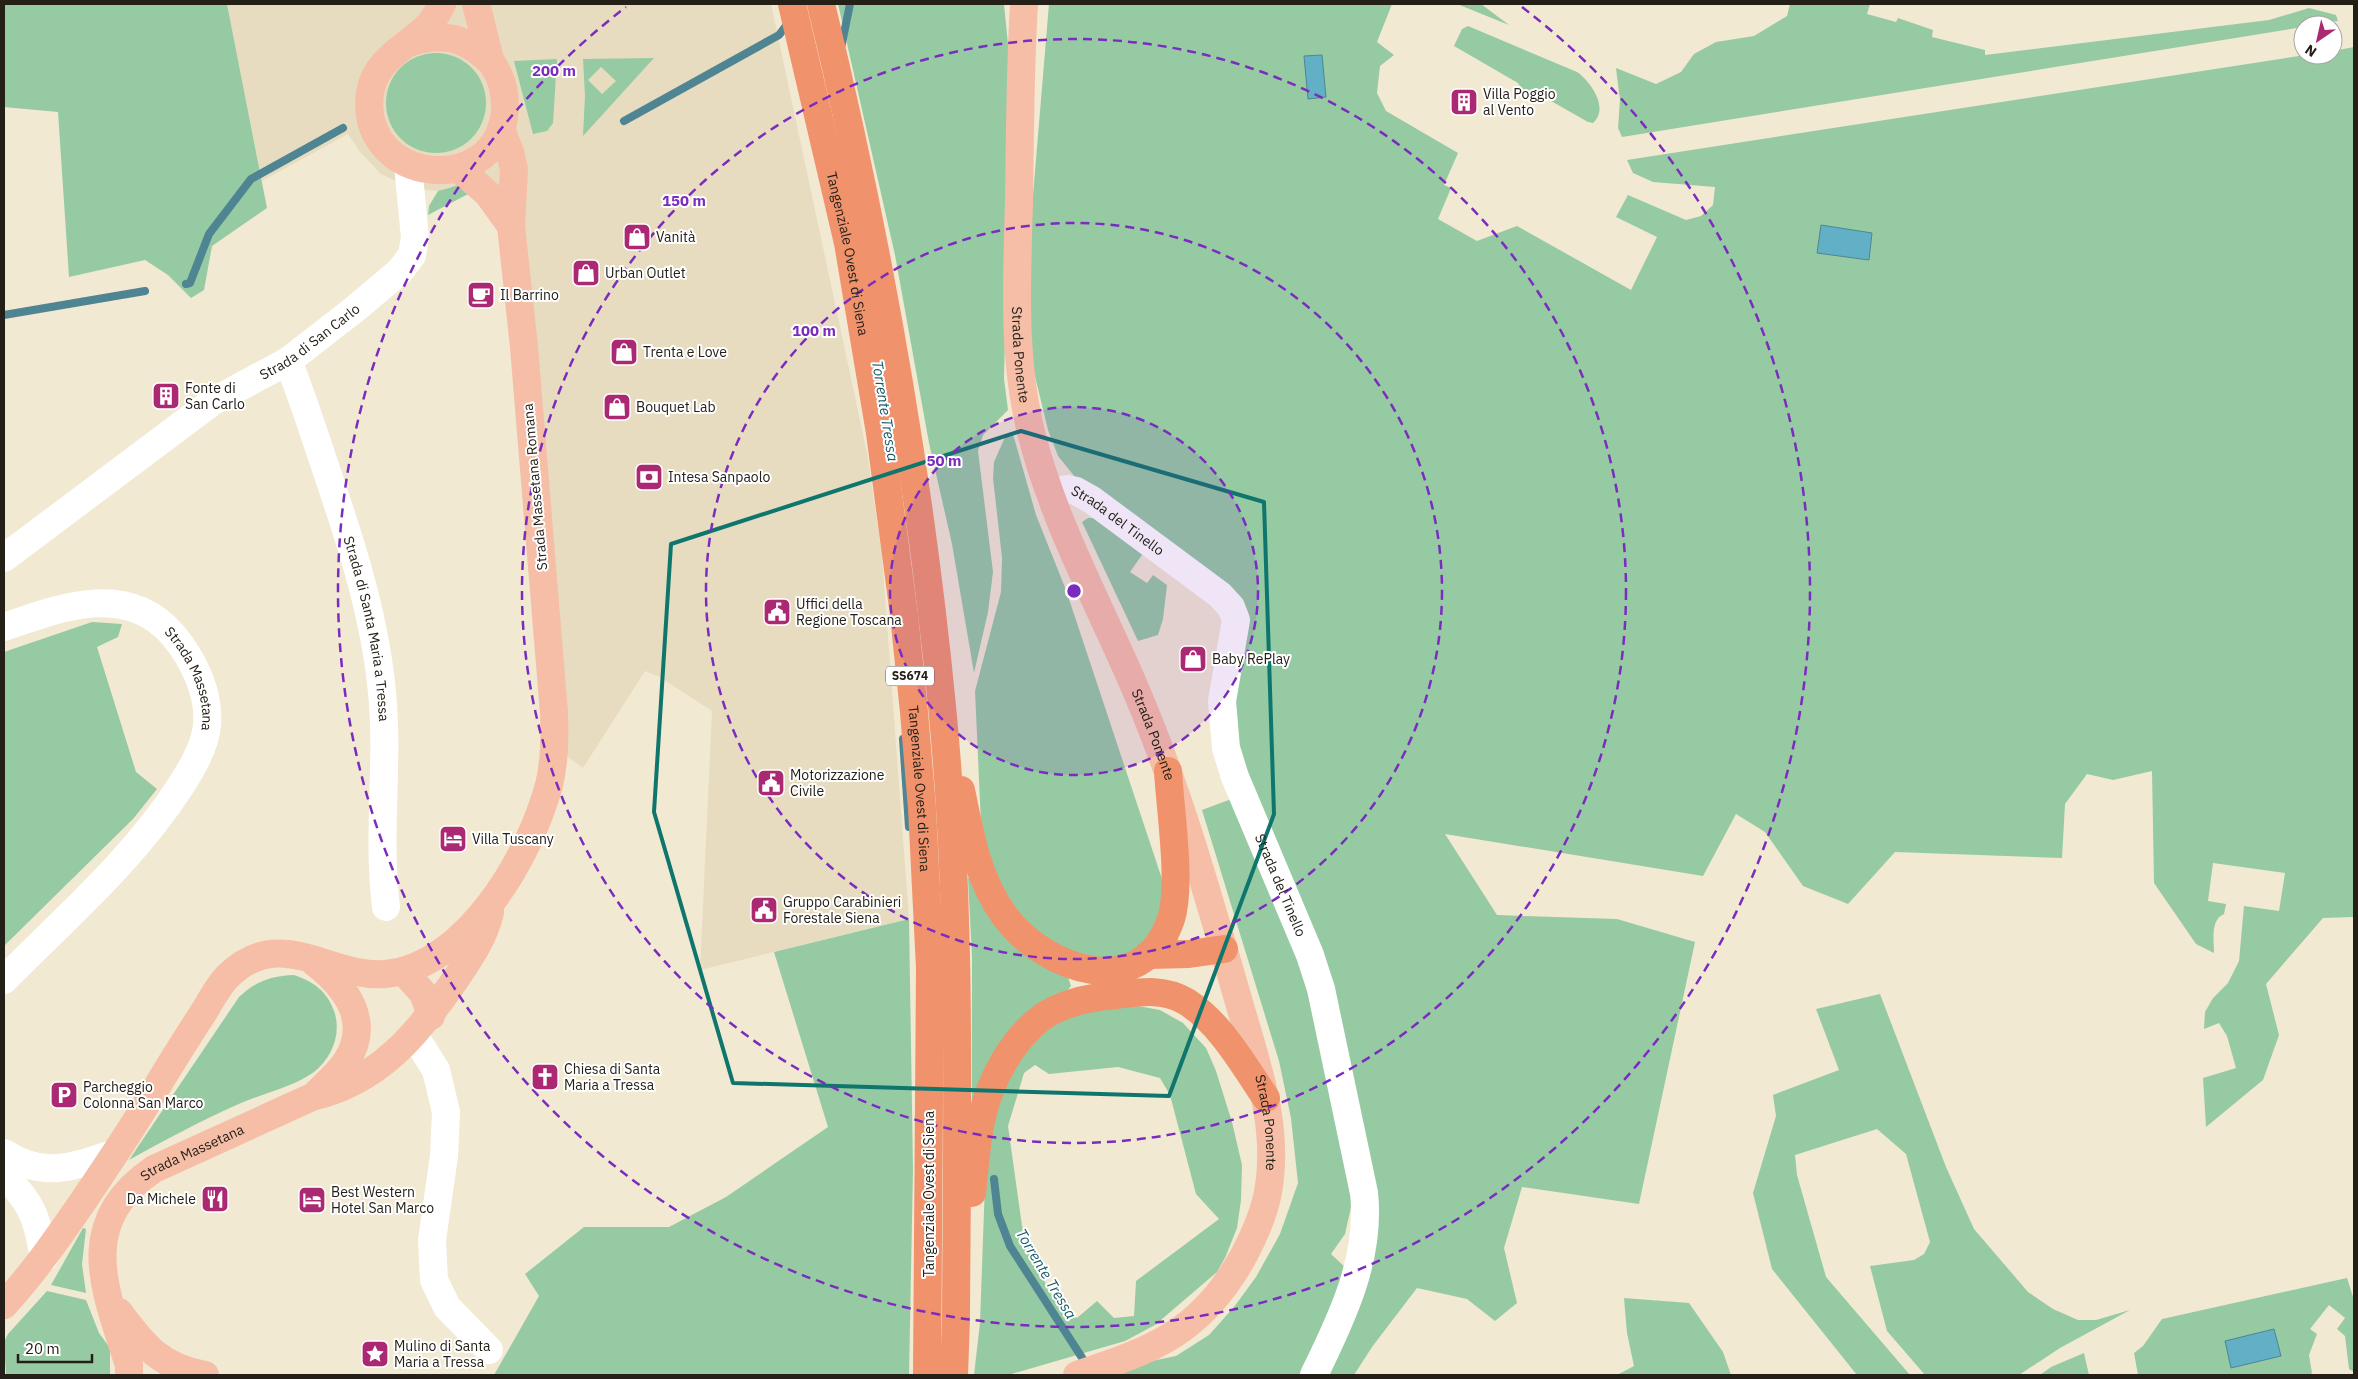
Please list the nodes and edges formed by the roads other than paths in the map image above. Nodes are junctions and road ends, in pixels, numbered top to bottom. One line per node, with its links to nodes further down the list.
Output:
1 (442, 4): 6 (main road)
2 (476, 4): 7 (main road)
3 (792, 4): 38 (highway, Tangenziale Ovest di Siena / SS674)
4 (821, 4): 16 (highway, Tangenziale Ovest di Siena / SS674)
5 (1024, 4): 13 (main road, Strada Ponente)
6 (408, 43): 7 (main road); 9 (main road)
7 (491, 62): 8 (main road)
8 (501, 129): 10 (main road); 11 (main road, Strada Massetana Romana)
9 (408, 165): 10 (main road); 12 (street, Strada di San Carlo)
10 (458, 168): 11 (main road, Strada Massetana Romana)
11 (511, 226): 17 (main road, Strada Massetana Romana)
12 (288, 361): 14 (street, Strada di San Carlo); 20 (street, Strada di Santa Maria a Tressa)
13 (1050, 494): 18 (main road, Strada Ponente); 43 (street, Strada del Tinello)
14 (4, 558)
15 (4, 627): 25 (street, Strada Massetana)
16 (942, 707): 22 (highway); 36 (highway, Tangenziale Ovest di Siena / SS674)
17 (555, 747): 19 (main road, Strada Massetana)
18 (1168, 771): 21 (main road, Strada Ponente); 22 (highway)
19 (492, 904): 24 (main road, Strada Massetana); 27 (main road, Strada Massetana)
20 (386, 907)
21 (1224, 949): 22 (highway); 26 (highway); 29 (main road, Strada Ponente)
22 (1148, 955)
23 (307, 956): 24 (main road, Strada Massetana); 28 (main road, Strada Massetana); 31 (main road, Strada Massetana)
24 (403, 971): 27 (main road)
25 (4, 980)
26 (1160, 991): 29 (highway); 36 (highway)
27 (422, 1026): 28 (main road, Strada Massetana); 37 (street)
28 (312, 1098): 34 (main road, Strada Massetana)
29 (1266, 1098): 42 (main road, Strada Ponente)
30 (4, 1153): 31 (street)
31 (115, 1154): 33 (main road, Strada Massetana)
32 (4, 1175): 33 (street)
33 (44, 1258): 35 (main road, Strada Massetana)
34 (109, 1298): 39 (main road, Strada Massetana); 40 (main road)
35 (4, 1304)
36 (956, 1318): 41 (highway, Tangenziale Ovest di Siena / SS674)
37 (489, 1350)
38 (927, 1367)
39 (129, 1375)
40 (205, 1375)
41 (954, 1375)
42 (1077, 1375)
43 (1314, 1375)

